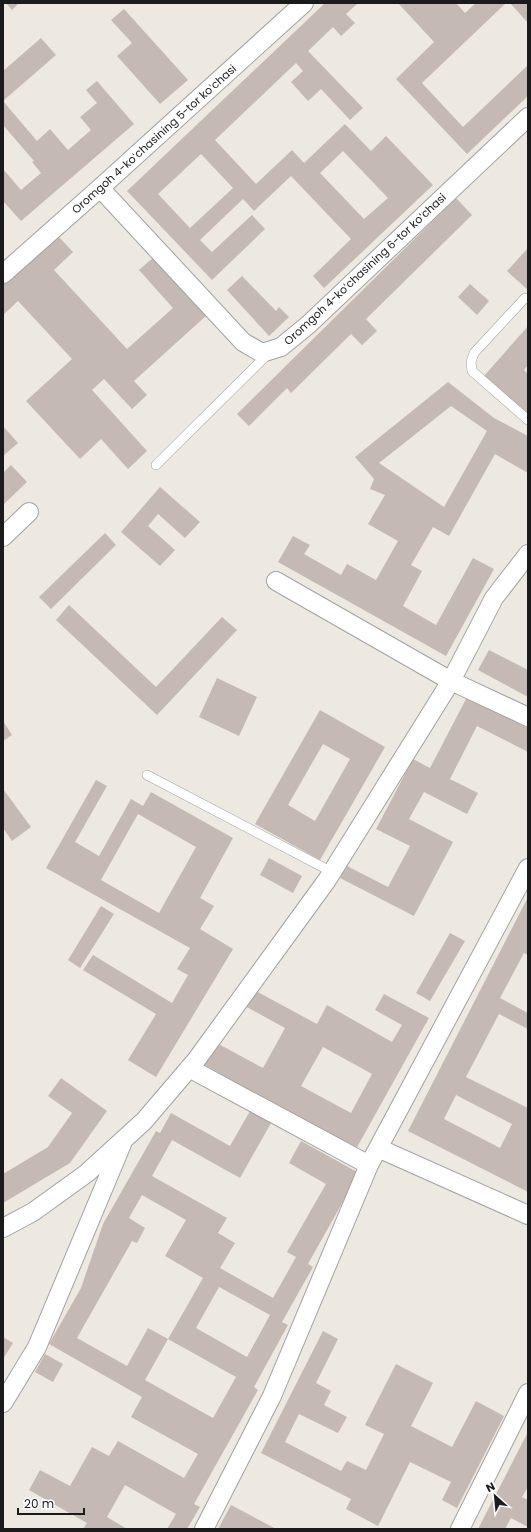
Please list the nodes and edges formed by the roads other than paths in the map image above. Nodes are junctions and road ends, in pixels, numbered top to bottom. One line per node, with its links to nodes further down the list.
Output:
1 (304, 3): 3 (street, Oromgoh 4-koʻchasining 5-tor koʻchasi)
2 (528, 117): 6 (street, Oromgoh 4-koʻchasining 6-tor koʻchasi)
3 (100, 188): 4 (street, Oromgoh 4-koʻchasining 5-tor koʻchasi); 6 (street, Oromgoh 4-koʻchasining 6-tor koʻchasi)
4 (3, 274)
5 (525, 298): 7 (lane)
6 (272, 350): 8 (lane)
7 (528, 420)
8 (156, 465)
9 (29, 512): 10 (street)
10 (3, 536)
11 (528, 554): 13 (street)
12 (276, 581): 13 (street)
13 (451, 681): 14 (street); 17 (street)
14 (528, 717)
15 (147, 775): 17 (lane)
16 (528, 868): 20 (street)
17 (332, 872): 18 (street)
18 (189, 1068): 19 (street); 21 (street)
19 (124, 1140): 23 (street); 25 (street)
20 (378, 1148): 21 (street); 22 (street)
21 (369, 1165): 26 (street)
22 (528, 1215)
23 (3, 1228)
24 (528, 1393): 27 (street)
25 (3, 1403)
26 (204, 1529)
27 (460, 1529)

